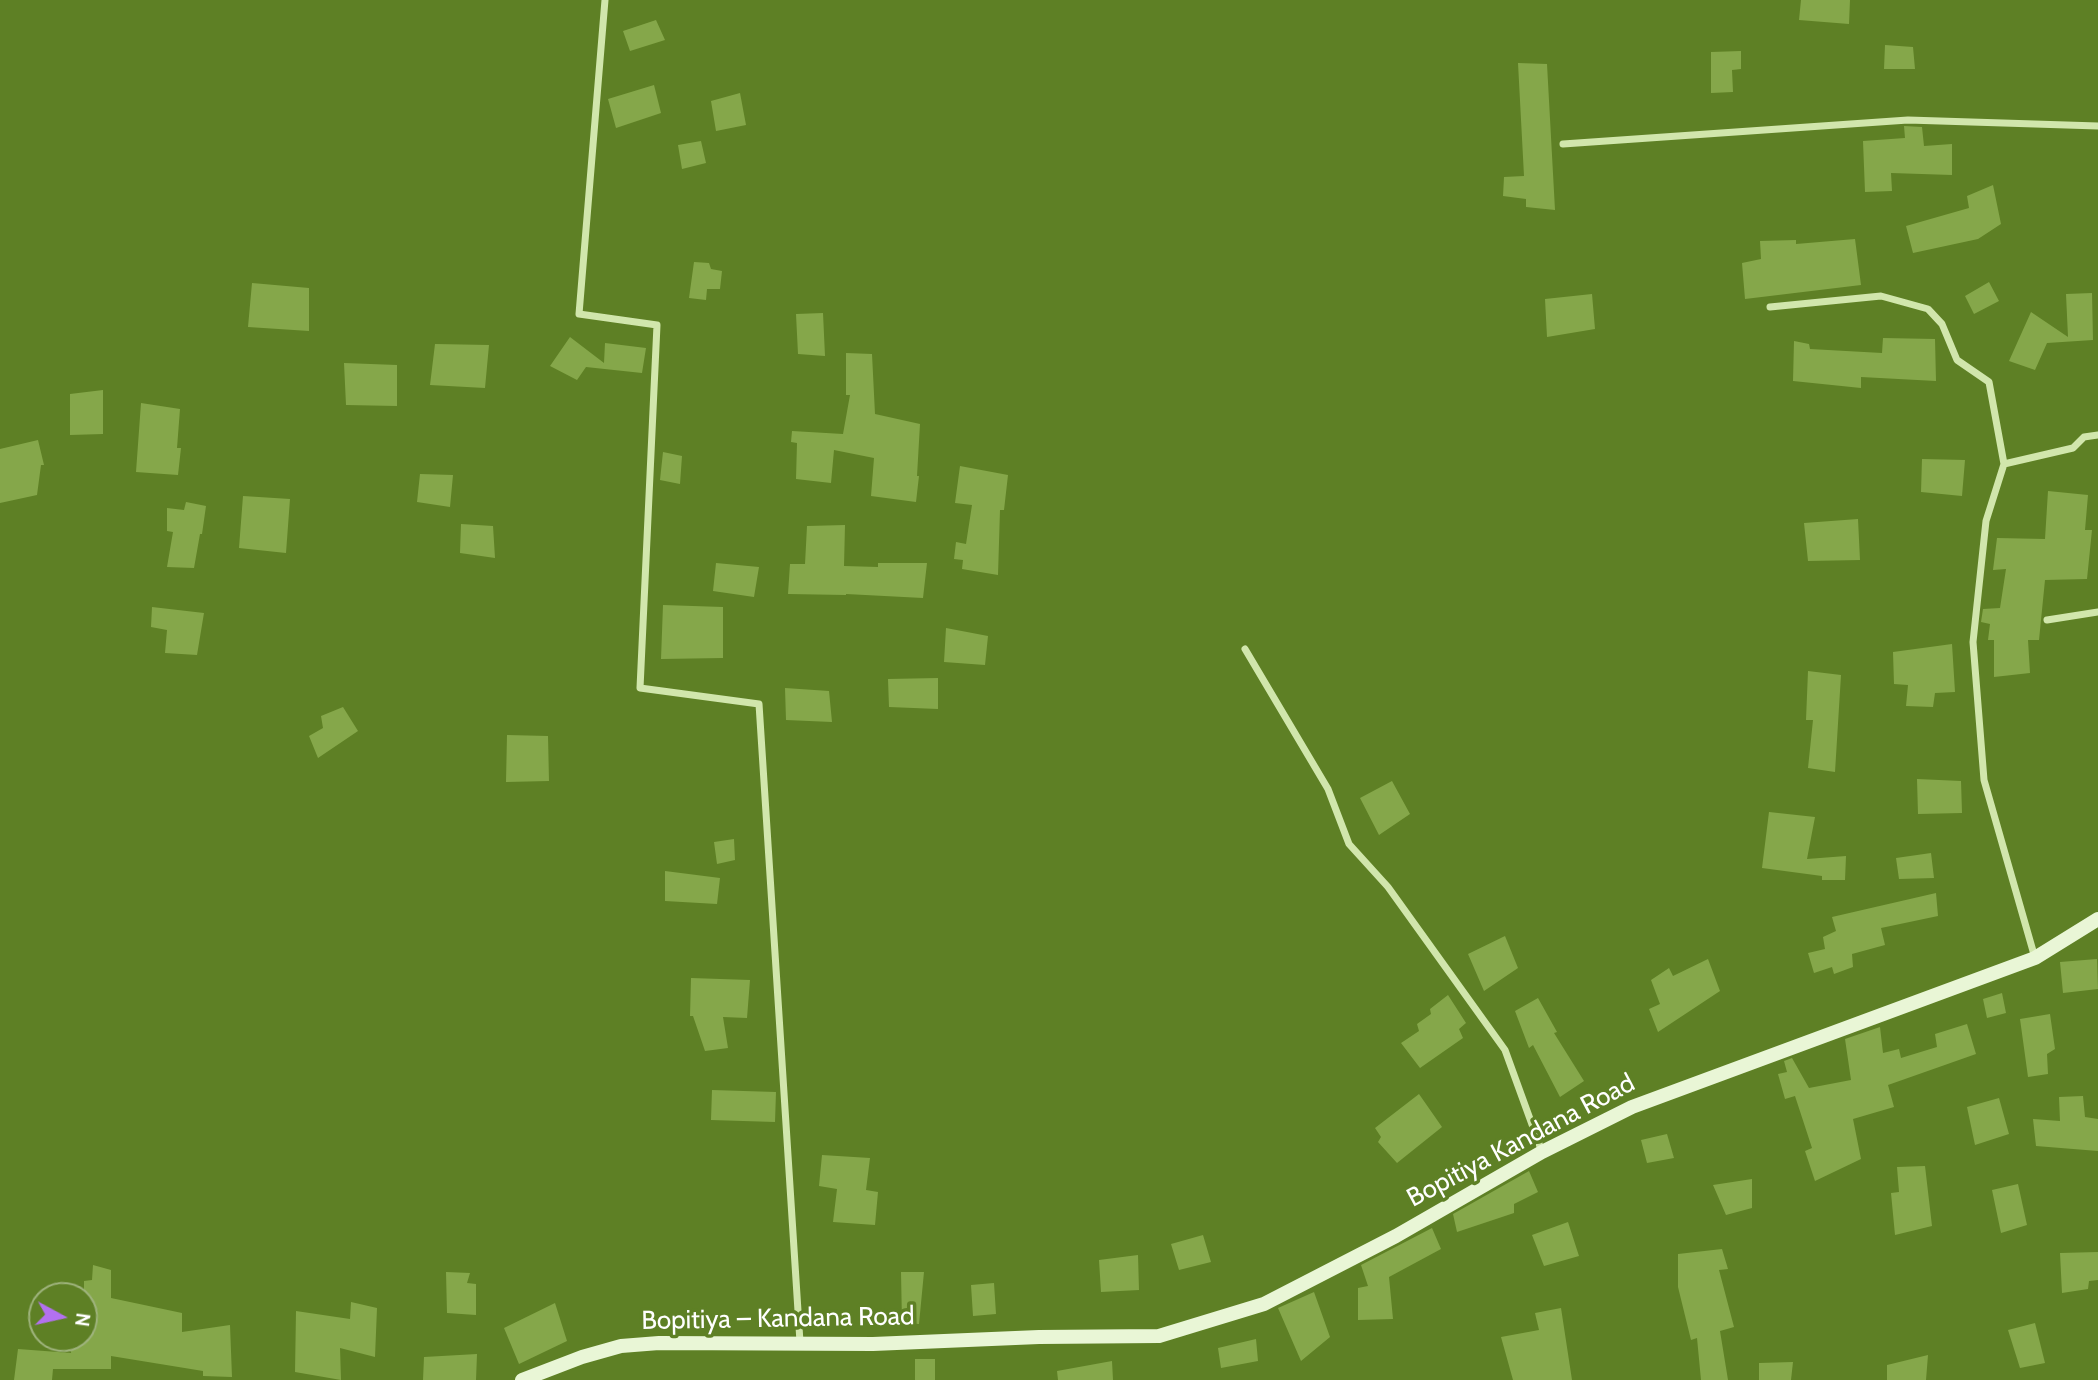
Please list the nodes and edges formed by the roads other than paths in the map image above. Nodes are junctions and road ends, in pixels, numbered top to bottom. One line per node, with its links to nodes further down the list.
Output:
1 (605, 0): 14 (street)
2 (2098, 126): 3 (street)
3 (1563, 144)
4 (1770, 307): 6 (street)
5 (2098, 435): 6 (street)
6 (2004, 464): 11 (street)
7 (2098, 612): 8 (street)
8 (2047, 620)
9 (1245, 649): 12 (street)
10 (2098, 919): 11 (main road, Bopitiya Kandana Road)
11 (2035, 958): 12 (main road, Bopitiya Kandana Road)
12 (1542, 1152): 13 (main road, Bopitiya Kandana Road)
13 (1039, 1337): 14 (main road, Bopitiya – Kandana Road)
14 (800, 1342): 15 (main road, Bopitiya – Kandana Road)
15 (522, 1380)

